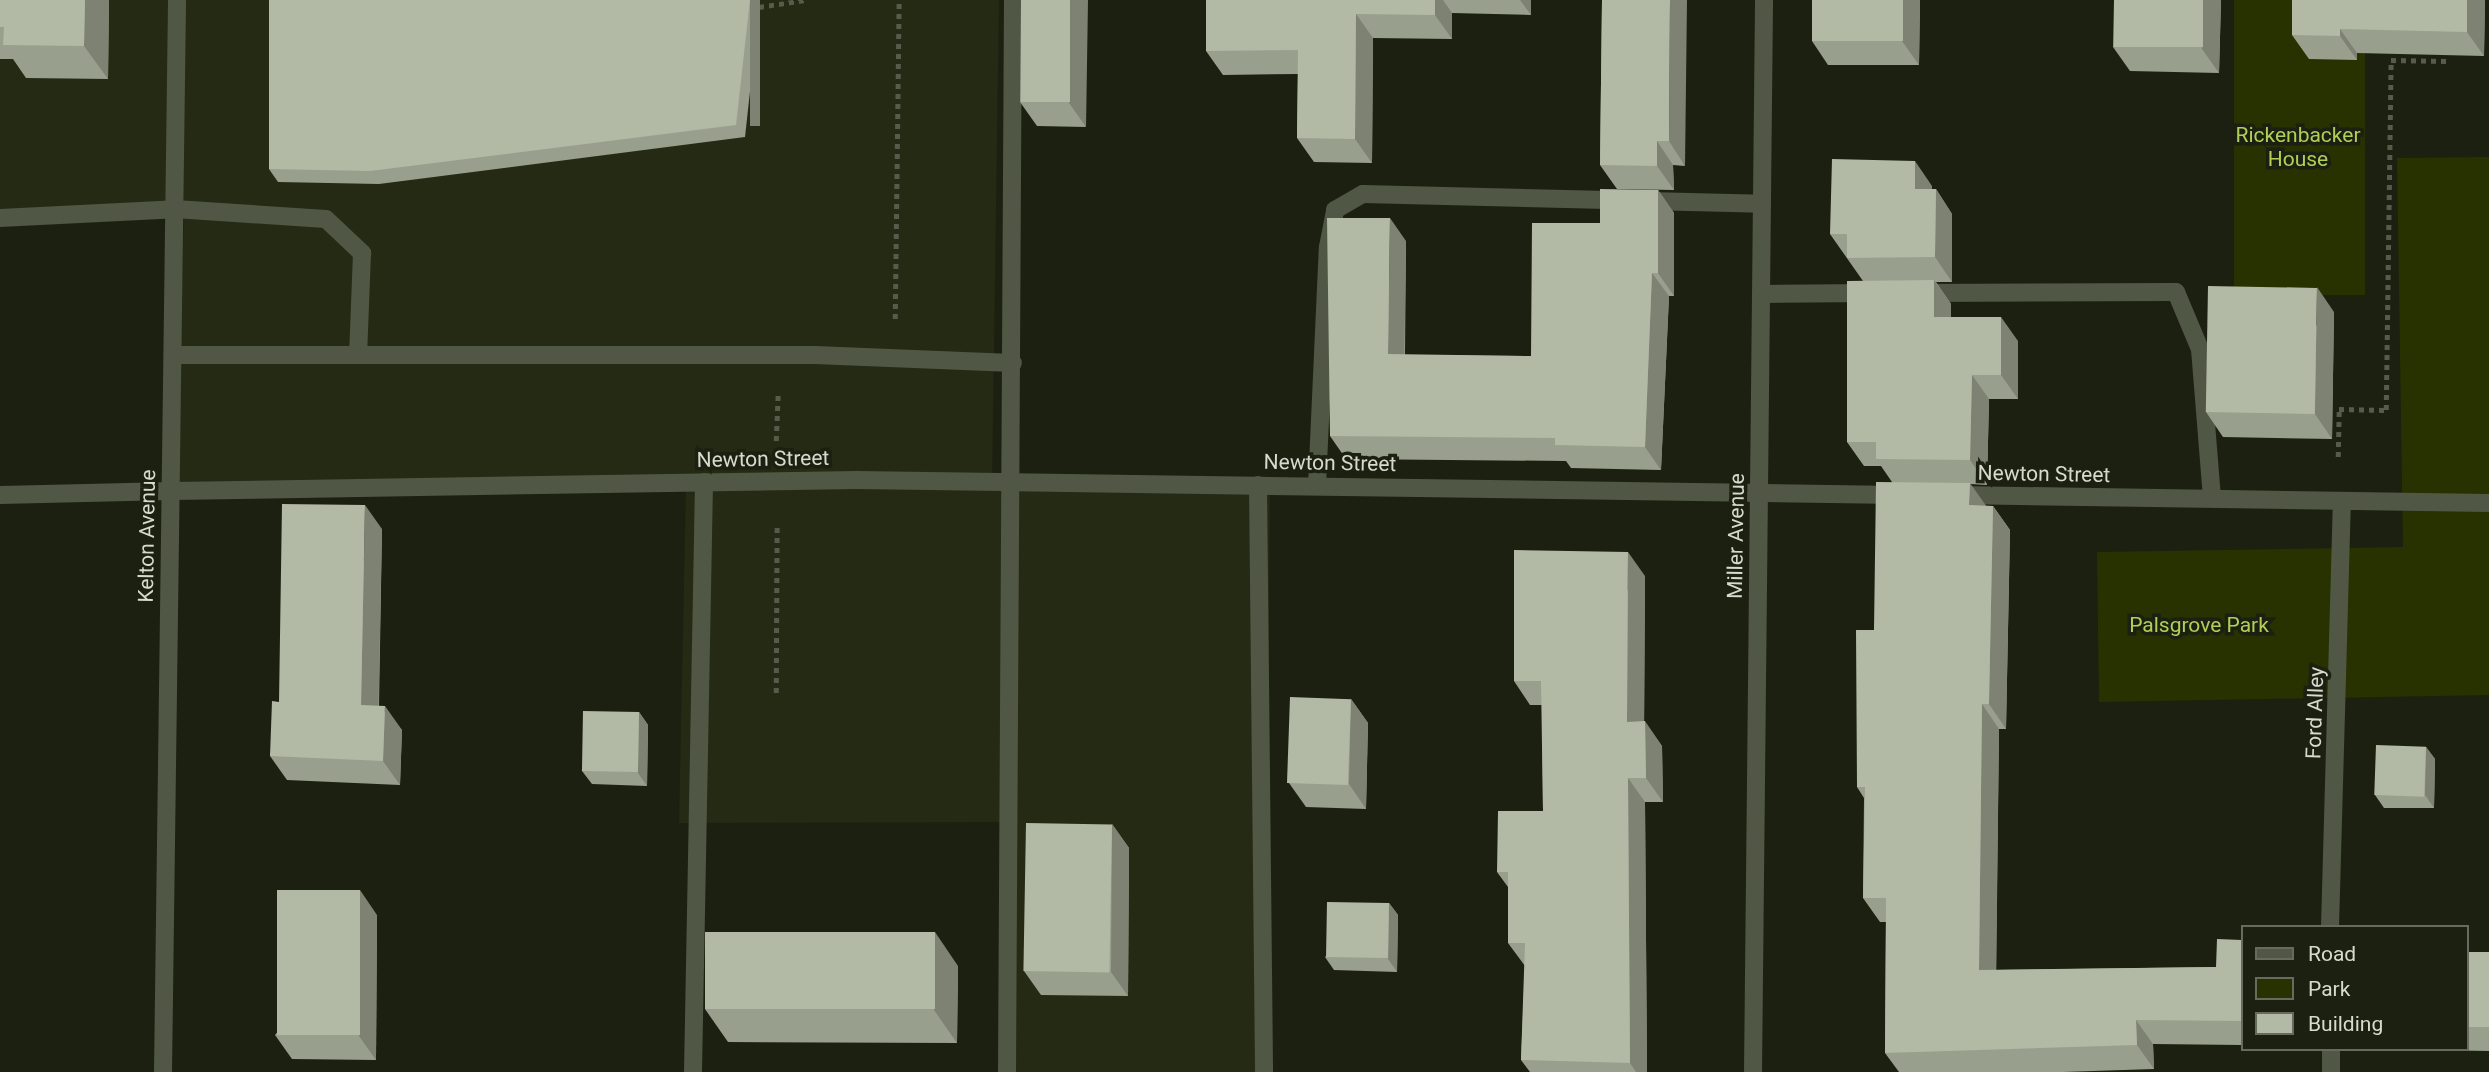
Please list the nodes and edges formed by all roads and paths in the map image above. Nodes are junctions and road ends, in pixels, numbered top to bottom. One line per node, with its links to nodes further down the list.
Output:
1 (177, 0): 11 (street, Kelton Avenue)
2 (806, 0): 6 (path)
3 (899, 0): 17 (path)
4 (1013, 0): 18 (street)
5 (1764, 0): 10 (street, Miller Avenue)
6 (759, 7)
7 (2407, 48): 8 (path)
8 (2407, 60): 9 (path); 20 (path)
9 (2447, 61)
10 (1762, 204): 13 (street, Miller Avenue); 24 (street)
11 (175, 209): 12 (street); 15 (street, Kelton Avenue); 16 (street)
12 (0, 218)
13 (1761, 294): 26 (street, Miller Avenue); 28 (street)
14 (779, 354): 16 (street); 17 (street); 19 (path)
15 (173, 355): 16 (street); 25 (street, Kelton Avenue)
16 (358, 355)
17 (894, 358): 18 (street)
18 (1013, 363): 22 (street)
19 (776, 447)
20 (2338, 457)
21 (704, 482): 22 (street, Newton Street); 25 (street, Newton Street); 36 (street)
22 (1012, 482): 23 (street, Newton Street); 37 (street)
23 (1258, 485): 24 (street, Newton Street); 38 (street)
24 (1317, 486): 26 (street, Newton Street)
25 (171, 491): 27 (street, Newton Street); 35 (street, Kelton Avenue)
26 (1759, 493): 28 (street, Newton Street); 39 (street, Miller Avenue)
27 (0, 495)
28 (2212, 499): 29 (street, Newton Street)
29 (2342, 501): 30 (street, Newton Street); 33 (street, Ford Alley)
30 (2489, 503)
31 (777, 527): 32 (path)
32 (776, 693)
33 (2330, 925)
34 (2330, 1051): 40 (street)
35 (163, 1072)
36 (693, 1072)
37 (1007, 1072)
38 (1264, 1072)
39 (1753, 1072)
40 (2331, 1072)

